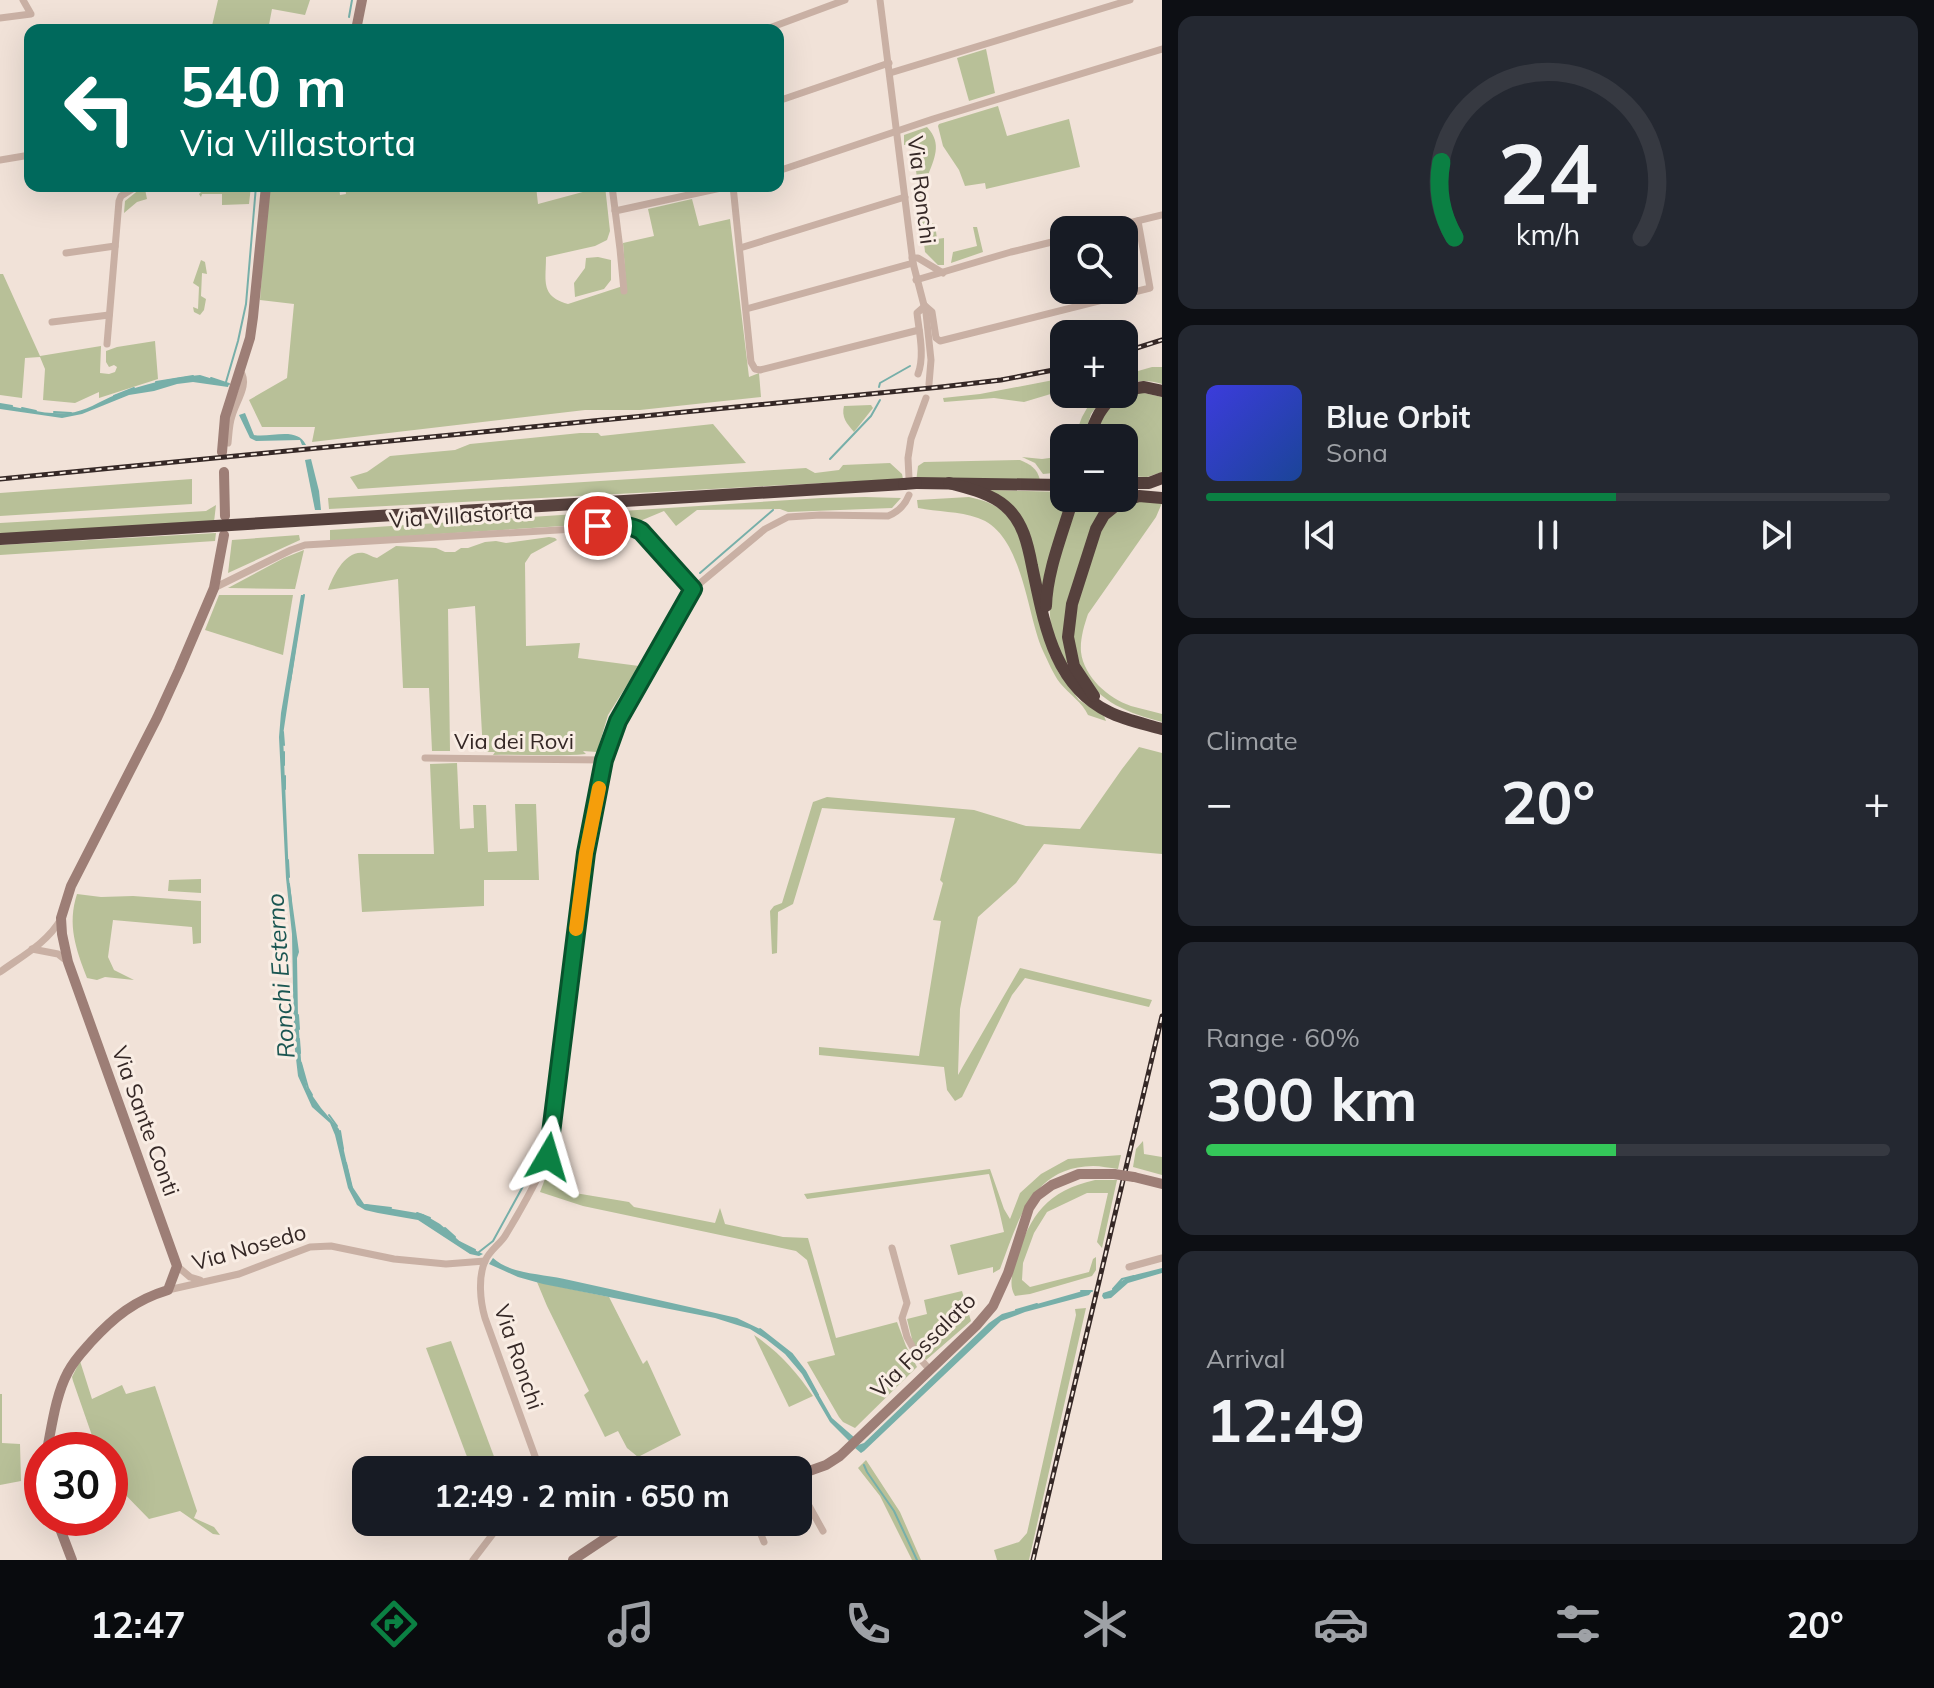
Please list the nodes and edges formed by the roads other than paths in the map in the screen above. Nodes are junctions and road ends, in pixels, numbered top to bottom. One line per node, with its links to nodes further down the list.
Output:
1 (23, 0): 6 (street)
2 (362, 0): 7 (street)
3 (845, 0): 8 (street)
4 (880, 0): 10 (street, Via Ronchi)
5 (1130, 0): 11 (street)
6 (0, 18)
7 (357, 24)
8 (780, 24)
9 (1162, 49): 13 (street)
10 (889, 63): 11 (street, Via Ronchi); 12 (street)
11 (890, 73): 13 (street, Via Ronchi)
12 (784, 99)
13 (896, 131): 16 (street); 22 (street, Via Ronchi)
14 (24, 156): 15 (street)
15 (0, 160)
16 (784, 169)
17 (127, 192): 27 (street)
18 (265, 192): 47 (street)
19 (613, 192): 23 (street)
20 (703, 192): 23 (street)
21 (732, 192): 28 (street)
22 (905, 197): 28 (street); 30 (street, Via Ronchi)
23 (615, 211): 33 (street)
24 (1162, 215): 25 (street)
25 (1138, 221): 34 (street)
26 (1050, 243): 31 (street)
27 (115, 246): 29 (street); 38 (street)
28 (740, 248): 37 (street)
29 (66, 253)
30 (913, 260): 31 (street); 32 (street, Via Ronchi); 37 (street)
31 (943, 273): 32 (street)
32 (916, 280): 36 (street, Via Ronchi)
33 (624, 291)
34 (1138, 291)
35 (1086, 304): 36 (street)
36 (925, 306): 40 (street); 43 (street, Via Ronchi)
37 (746, 309): 40 (street)
38 (109, 315): 39 (street); 41 (street)
39 (52, 322)
40 (919, 330): 42 (street)
41 (107, 344)
42 (918, 374)
43 (929, 384)
44 (1138, 388): 45 (highway)
45 (1162, 391)
46 (926, 398): 52 (street)
47 (225, 448)
48 (224, 472): 57 (street)
49 (1162, 478): 51 (highway)
50 (949, 483): 52 (highway); 53 (highway); 62 (highway)
51 (1138, 484)
52 (910, 485): 59 (highway); 61 (street)
53 (1050, 485)
54 (1138, 489): 55 (highway)
55 (1162, 495): 63 (highway)
56 (1069, 512): 62 (highway)
57 (225, 516)
58 (224, 535): 60 (street)
59 (0, 539)
60 (214, 588): 61 (street, Via Villastorta); 67 (street)
61 (693, 589): 66 (street)
62 (1049, 637): 63 (highway)
63 (1145, 725): 64 (highway)
64 (1162, 729)
65 (425, 758): 66 (street, Via dei Rovi)
66 (604, 760): 74 (street)
67 (61, 918): 68 (street); 69 (street, Via Sante Conti)
68 (32, 949): 69 (street); 70 (street)
69 (68, 962): 75 (street, Via Sante Conti)
70 (0, 972)
71 (1162, 1184): 79 (street, Via Fossalato, bridge)
72 (892, 1248): 79 (street)
73 (1162, 1258): 76 (street)
74 (485, 1261): 77 (street, Via Nosedo); 81 (street, Via Ronchi)
75 (177, 1266): 77 (street); 78 (street, Via Nosedo)
76 (1129, 1267)
77 (202, 1281): 78 (street, Via Nosedo)
78 (168, 1290): 80 (street, Via Nosedo)
79 (929, 1369): 82 (street, Via Fossalato)
80 (51, 1432)
81 (535, 1456)
82 (812, 1470)
83 (812, 1511): 84 (street)
84 (823, 1531)
85 (63, 1536): 90 (street)
86 (491, 1536): 91 (street)
87 (609, 1536): 92 (street)
88 (762, 1536): 89 (street)
89 (764, 1542)
90 (72, 1560)
91 (473, 1560)
92 (573, 1560)

